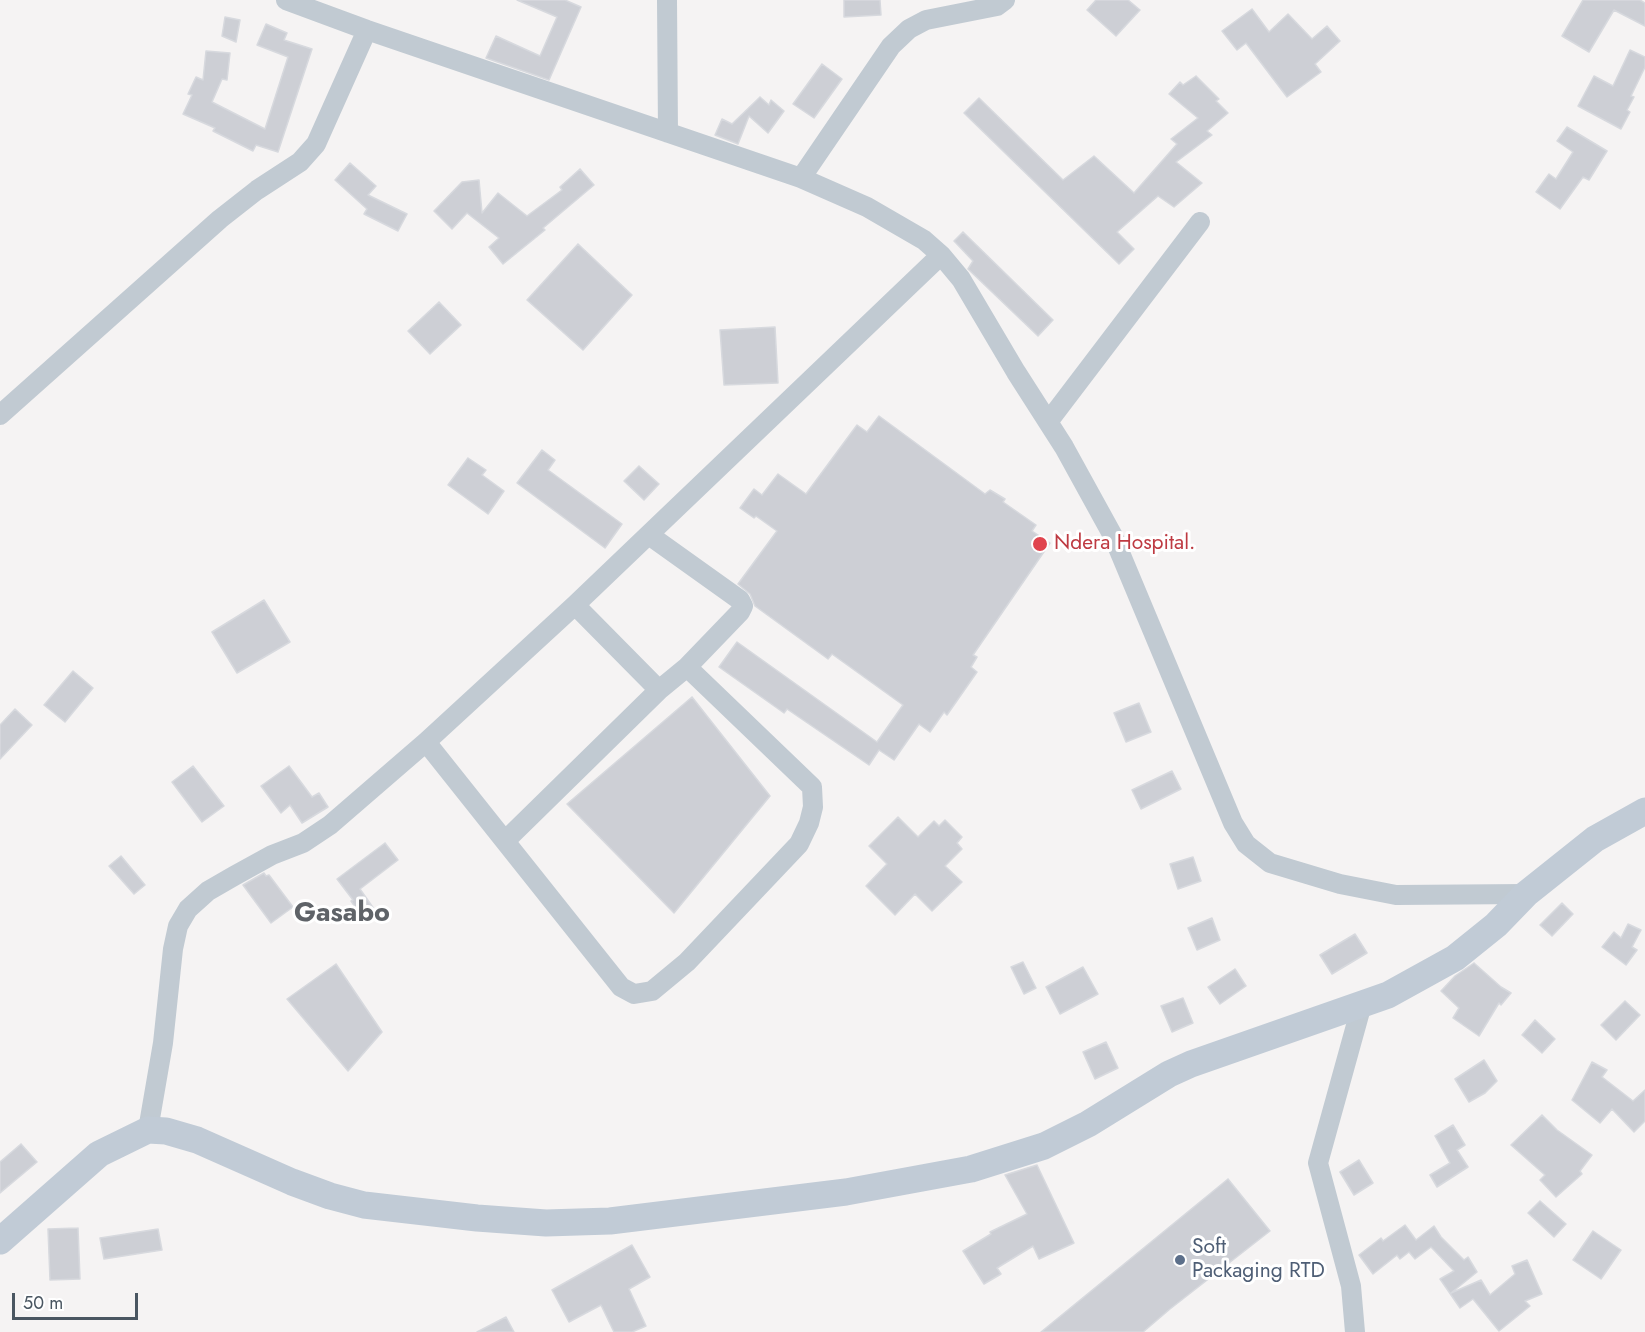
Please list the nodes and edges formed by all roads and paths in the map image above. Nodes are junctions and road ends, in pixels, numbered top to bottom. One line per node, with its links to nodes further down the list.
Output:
1 (286, 0): 4 (street)
2 (667, 0): 5 (street)
3 (1005, 0): 6 (street)
4 (367, 30): 5 (street); 9 (street)
5 (668, 133): 6 (street)
6 (801, 178): 8 (street)
7 (1200, 222): 10 (street)
8 (941, 255): 10 (street); 11 (street)
9 (0, 415)
10 (1048, 422): 18 (street)
11 (649, 535): 12 (street); 13 (street)
12 (575, 604): 14 (street); 15 (street)
13 (687, 667): 14 (street); 17 (street)
14 (660, 690): 17 (street)
15 (426, 742): 17 (street); 20 (street)
16 (1645, 811): 18 (main road)
17 (505, 841)
18 (1526, 894): 19 (main road)
19 (1362, 1004): 20 (main road); 22 (street)
20 (148, 1130): 21 (main road)
21 (0, 1241)
22 (1355, 1332)

